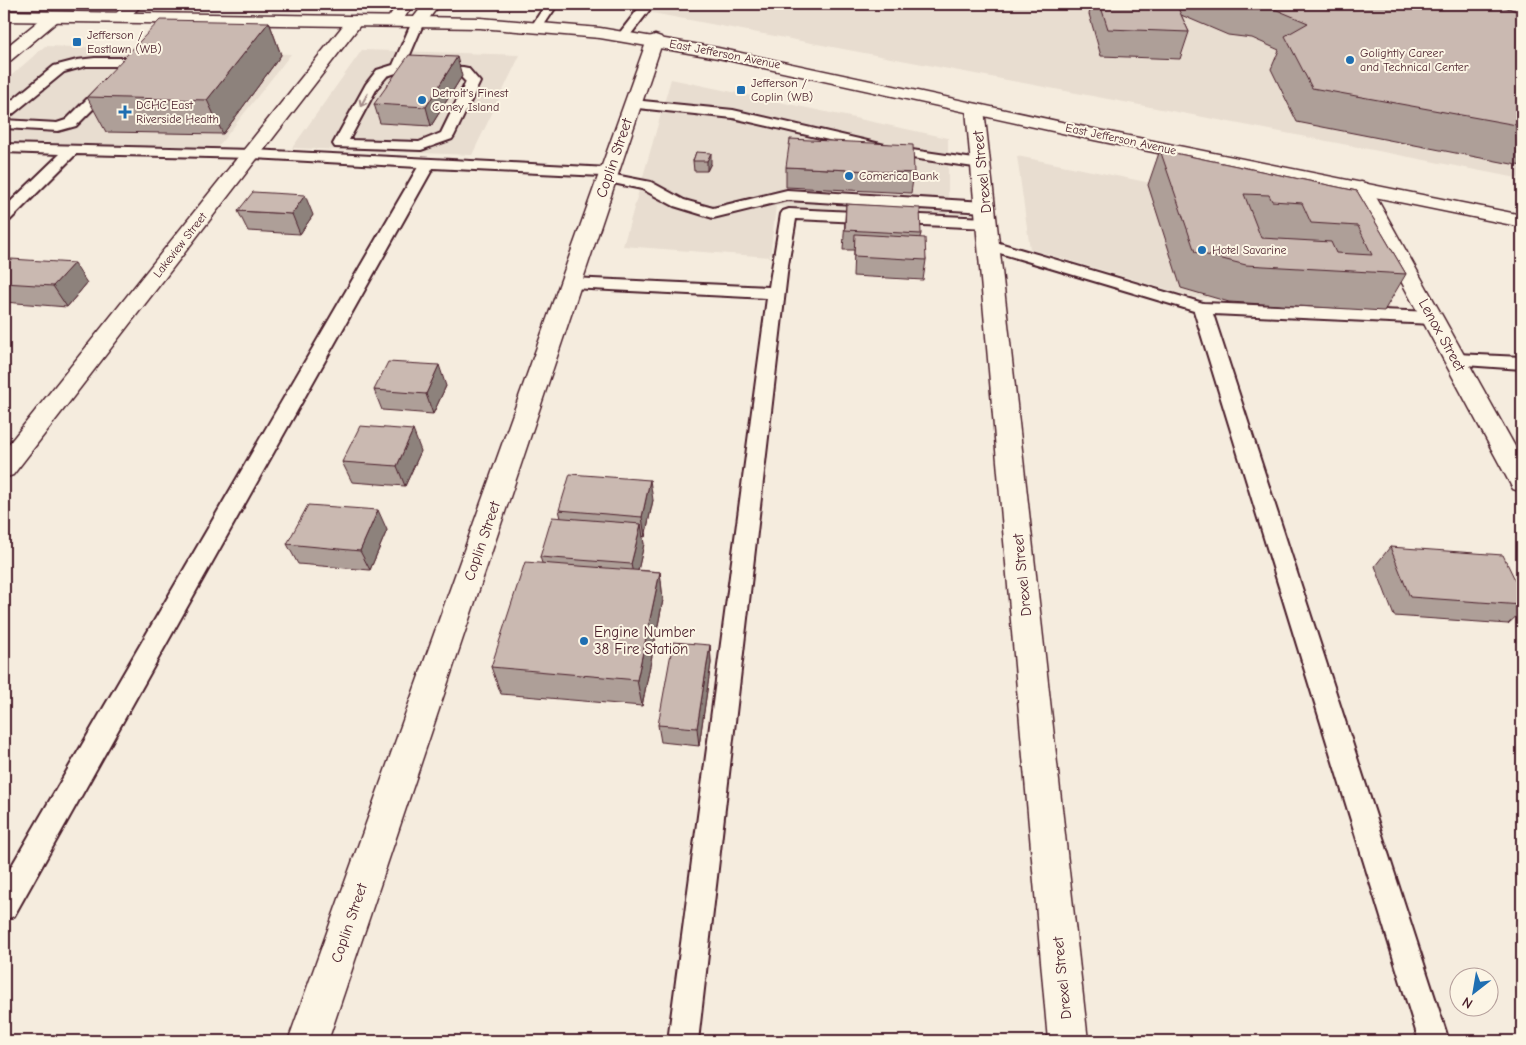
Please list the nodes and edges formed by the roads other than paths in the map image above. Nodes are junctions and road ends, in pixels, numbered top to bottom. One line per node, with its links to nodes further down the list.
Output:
1 (135, 4): 8 (street)
2 (406, 4): 11 (street)
3 (432, 4): 12 (street)
4 (552, 4): 13 (lane)
5 (648, 4): 15 (lane)
6 (4, 16): 7 (street, East Jefferson Avenue)
7 (54, 17): 8 (street, East Jefferson Avenue); 18 (street)
8 (119, 18): 9 (street, East Jefferson Avenue)
9 (168, 19): 10 (street, East Jefferson Avenue); 14 (lane)
10 (355, 21): 11 (street, East Jefferson Avenue); 27 (street, Lakeview Street)
11 (393, 22): 12 (street, East Jefferson Avenue)
12 (418, 22): 13 (street, East Jefferson Avenue); 20 (lane)
13 (538, 25): 15 (street, East Jefferson Avenue)
14 (156, 34)
15 (624, 36): 16 (street, East Jefferson Avenue)
16 (655, 40): 21 (street, Coplin Street); 22 (street, East Jefferson Avenue)
17 (143, 49): 19 (lane)
18 (4, 57)
19 (132, 62): 23 (lane); 24 (lane)
20 (398, 68): 20 (lane, one-way to 20)
21 (633, 104): 29 (lane); 30 (street, Coplin Street)
22 (976, 109): 29 (street, Drexel Street); 31 (street, East Jefferson Avenue)
23 (4, 114)
24 (4, 124)
25 (4, 148): 26 (lane)
26 (72, 150): 27 (lane); 32 (lane)
27 (252, 154): 28 (lane); 41 (street, Lakeview Street)
28 (428, 163): 30 (lane); 43 (lane)
29 (981, 164): 34 (street, Drexel Street)
30 (608, 175): 34 (lane); 35 (street, Coplin Street)
31 (1362, 188): 33 (street, East Jefferson Avenue); 38 (street, Lenox Street)
32 (4, 217)
33 (1522, 221)
34 (987, 225): 36 (lane); 37 (lane); 46 (street, Drexel Street)
35 (571, 283): 36 (lane); 44 (street, Coplin Street)
36 (777, 293): 45 (lane)
37 (1202, 308): 38 (lane); 47 (lane)
38 (1432, 318): 39 (street, Lenox Street)
39 (1456, 360): 40 (lane); 42 (street, Lenox Street)
40 (1522, 363)
41 (4, 468)
42 (1522, 482)
43 (4, 906)
44 (308, 1041)
45 (683, 1041)
46 (1068, 1041)
47 (1434, 1041)

